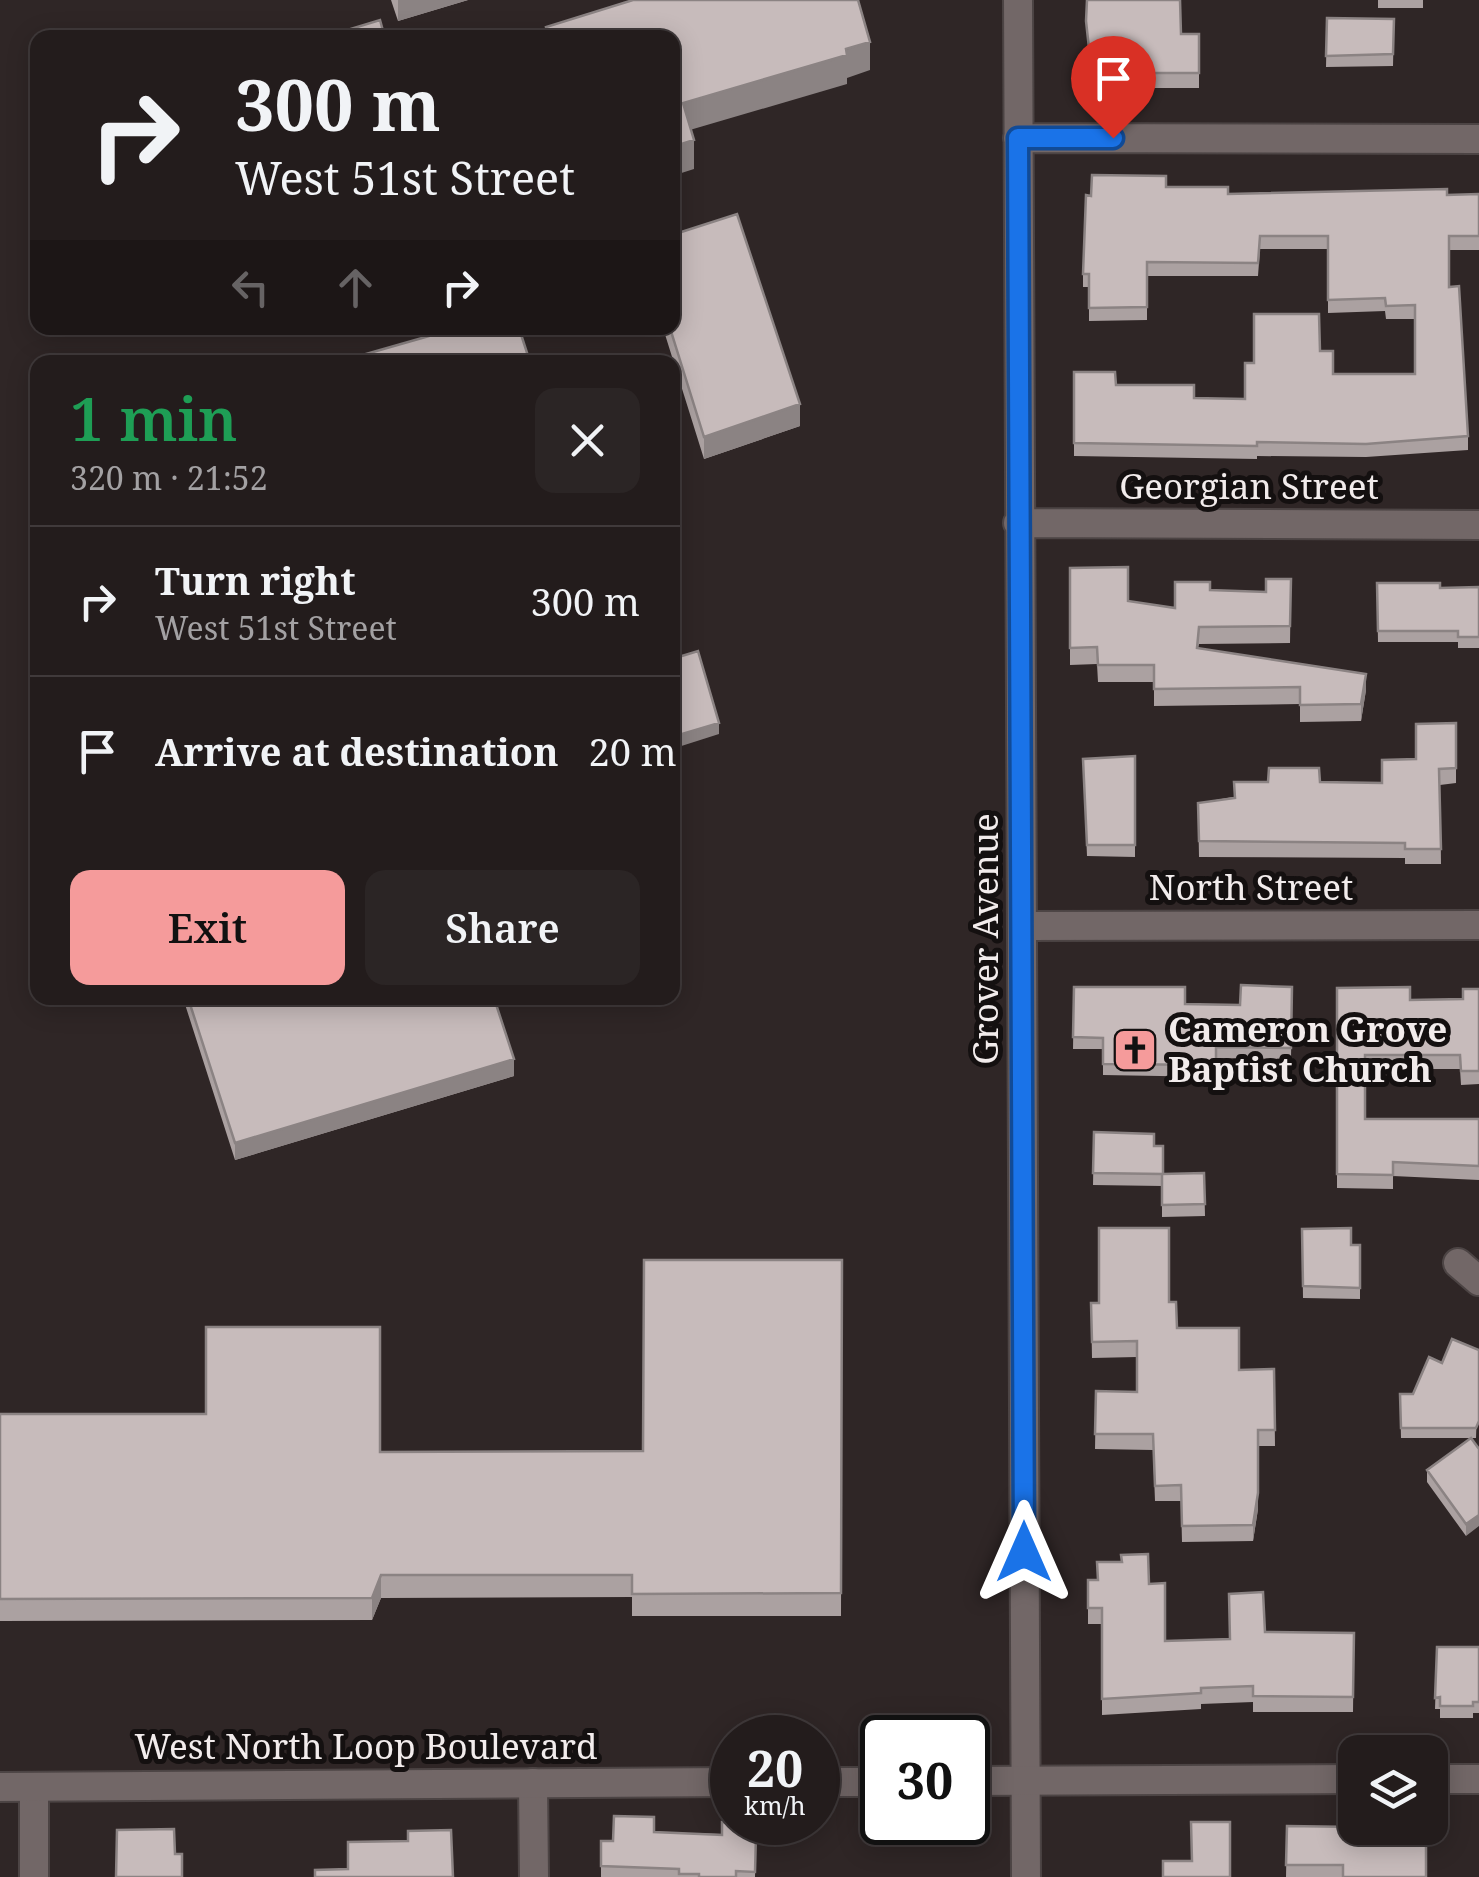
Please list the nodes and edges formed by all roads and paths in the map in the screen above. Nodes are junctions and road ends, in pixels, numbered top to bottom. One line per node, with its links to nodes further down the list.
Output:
1 (1018, 0): 2 (street, Grover Avenue)
2 (1018, 138): 3 (street); 4 (street, Grover Avenue)
3 (1479, 139)
4 (1018, 523): 5 (street, Georgian Street); 7 (street, Grover Avenue)
5 (1479, 525)
6 (1479, 925): 7 (street, North Street)
7 (1024, 926): 12 (street, Grover Avenue)
8 (1338, 1779): 12 (street)
9 (1448, 1779): 10 (street)
10 (1479, 1779)
11 (990, 1781): 12 (street)
12 (1024, 1781): 19 (street, Grover Avenue)
13 (710, 1782): 14 (street, West North Loop Boulevard)
14 (533, 1783): 16 (street, West North Loop Boulevard); 18 (street)
15 (0, 1786): 16 (street, West North Loop Boulevard)
16 (34, 1787): 17 (street)
17 (34, 1877)
18 (534, 1877)
19 (1026, 1877)

